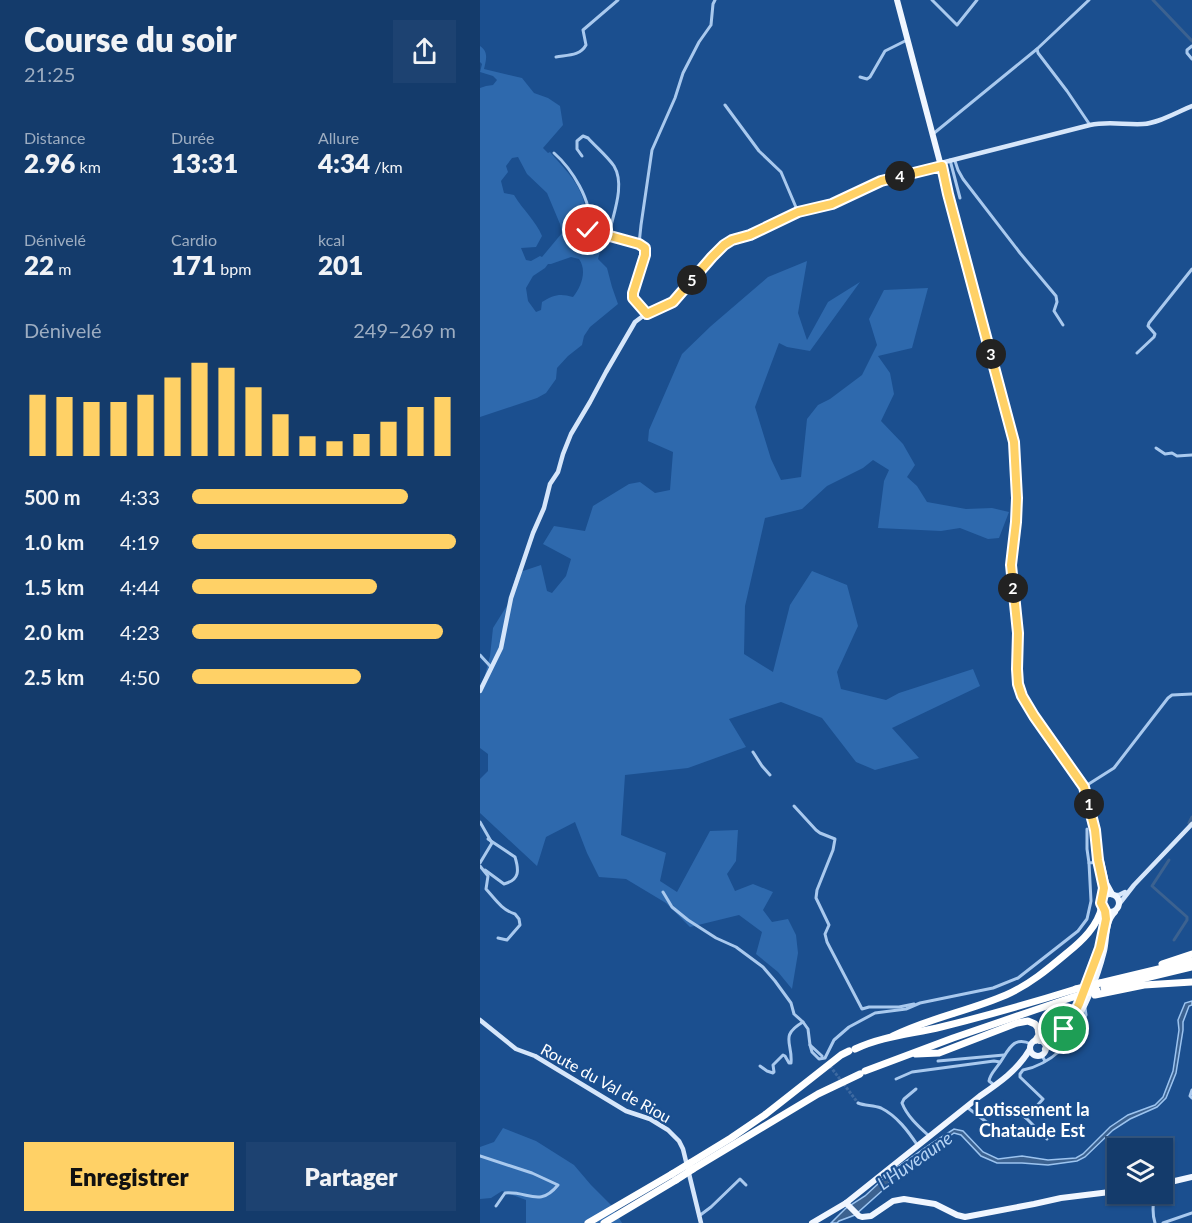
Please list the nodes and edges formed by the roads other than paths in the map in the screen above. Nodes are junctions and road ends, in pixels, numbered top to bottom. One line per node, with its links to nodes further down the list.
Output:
1 (618, 0): 10 (street)
2 (715, 0): 24 (street)
3 (897, 0): 7 (main road)
4 (932, 0): 5 (street)
5 (977, 0)
6 (1089, 0): 9 (street)
7 (908, 40): 12 (street); 16 (main road)
8 (1192, 46): 11 (street)
9 (1037, 49): 15 (street); 16 (street)
10 (556, 57)
11 (1192, 59)
12 (860, 77)
13 (725, 105): 22 (street)
14 (1192, 106): 15 (street)
15 (1090, 125): 19 (street)
16 (933, 134): 20 (main road)
17 (554, 153): 23 (street)
18 (582, 156): 23 (street)
19 (952, 160): 20 (street); 21 (street); 27 (street)
20 (941, 164): 22 (street); 37 (main road)
21 (960, 198)
22 (798, 212): 26 (street)
23 (610, 236): 24 (street)
24 (639, 244): 26 (street)
25 (1192, 269): 28 (street)
26 (647, 314): 32 (street)
27 (1063, 325)
28 (1137, 353)
29 (1156, 448): 30 (street)
30 (1192, 455)
31 (480, 655): 32 (street)
32 (492, 667): 33 (street)
33 (480, 691)
34 (1192, 694): 37 (street)
35 (753, 752): 36 (street)
36 (770, 775)
37 (1084, 787): 41 (main road)
38 (794, 806): 62 (street)
39 (480, 824): 43 (street)
40 (1192, 824): 42 (street)
41 (1091, 829): 44 (main road); 46 (street); 50 (main road)
42 (1190, 831): 48 (street)
43 (488, 838): 45 (street); 47 (street)
44 (1099, 862): 46 (street); 52 (main road)
45 (480, 864): 47 (street)
46 (1089, 864): 62 (street)
47 (483, 870): 54 (street)
48 (1134, 885): 50 (street); 51 (street)
49 (663, 892): 65 (street)
50 (1113, 895): 51 (main road); 52 (main road)
51 (1120, 903): 53 (main road)
52 (1103, 905): 53 (main road); 66 (highway); 68 (main road)
53 (1115, 912): 63 (main road)
54 (498, 938)
55 (1192, 954): 58 (highway)
56 (1192, 961): 58 (highway)
57 (1192, 967): 60 (highway)
58 (1117, 978): 60 (highway)
59 (1192, 982): 60 (highway)
60 (1097, 989): 61 (highway, bridge)
61 (1074, 996): 66 (highway); 69 (highway)
62 (920, 1003): 67 (street)
63 (1084, 1006): 68 (main road); 73 (street)
64 (480, 1020): 100 (street, Route du Val de Riou)
65 (803, 1022): 67 (street); 75 (street)
66 (893, 1036): 90 (highway)
67 (810, 1046): 71 (street)
68 (1037, 1047): 69 (highway); 70 (street); 73 (street); 77 (main road)
69 (911, 1054): 90 (highway)
70 (1004, 1055): 72 (street); 74 (street)
71 (822, 1056)
72 (938, 1061)
73 (1045, 1061): 84 (street)
74 (1000, 1062): 76 (street); 77 (street)
75 (760, 1066)
76 (896, 1079)
77 (994, 1086): 82 (main road)
78 (916, 1089): 86 (street)
79 (1192, 1090): 80 (street)
80 (1192, 1098)
81 (858, 1103): 88 (street)
82 (966, 1107): 85 (street); 86 (main road)
83 (1021, 1114): 84 (street)
84 (1026, 1118): 87 (street)
85 (993, 1127)
86 (929, 1136): 88 (main road)
87 (1047, 1139)
88 (918, 1146): 96 (main road)
89 (480, 1156): 98 (street)
90 (692, 1166): 91 (highway, bridge)
91 (674, 1177): 102 (highway); 103 (highway)
92 (1192, 1177): 93 (main road)
93 (1173, 1181)
94 (746, 1185): 100 (street)
95 (1107, 1192): 101 (main road)
96 (847, 1204): 101 (main road); 105 (main road)
97 (1153, 1204): 106 (street)
98 (496, 1206)
99 (1192, 1213): 107 (street)
100 (698, 1214): 104 (street, Route du Val de Riou)
101 (860, 1219)
102 (588, 1223)
103 (604, 1223)
104 (701, 1223)
105 (812, 1223)
106 (1155, 1223)
107 (1163, 1223)

